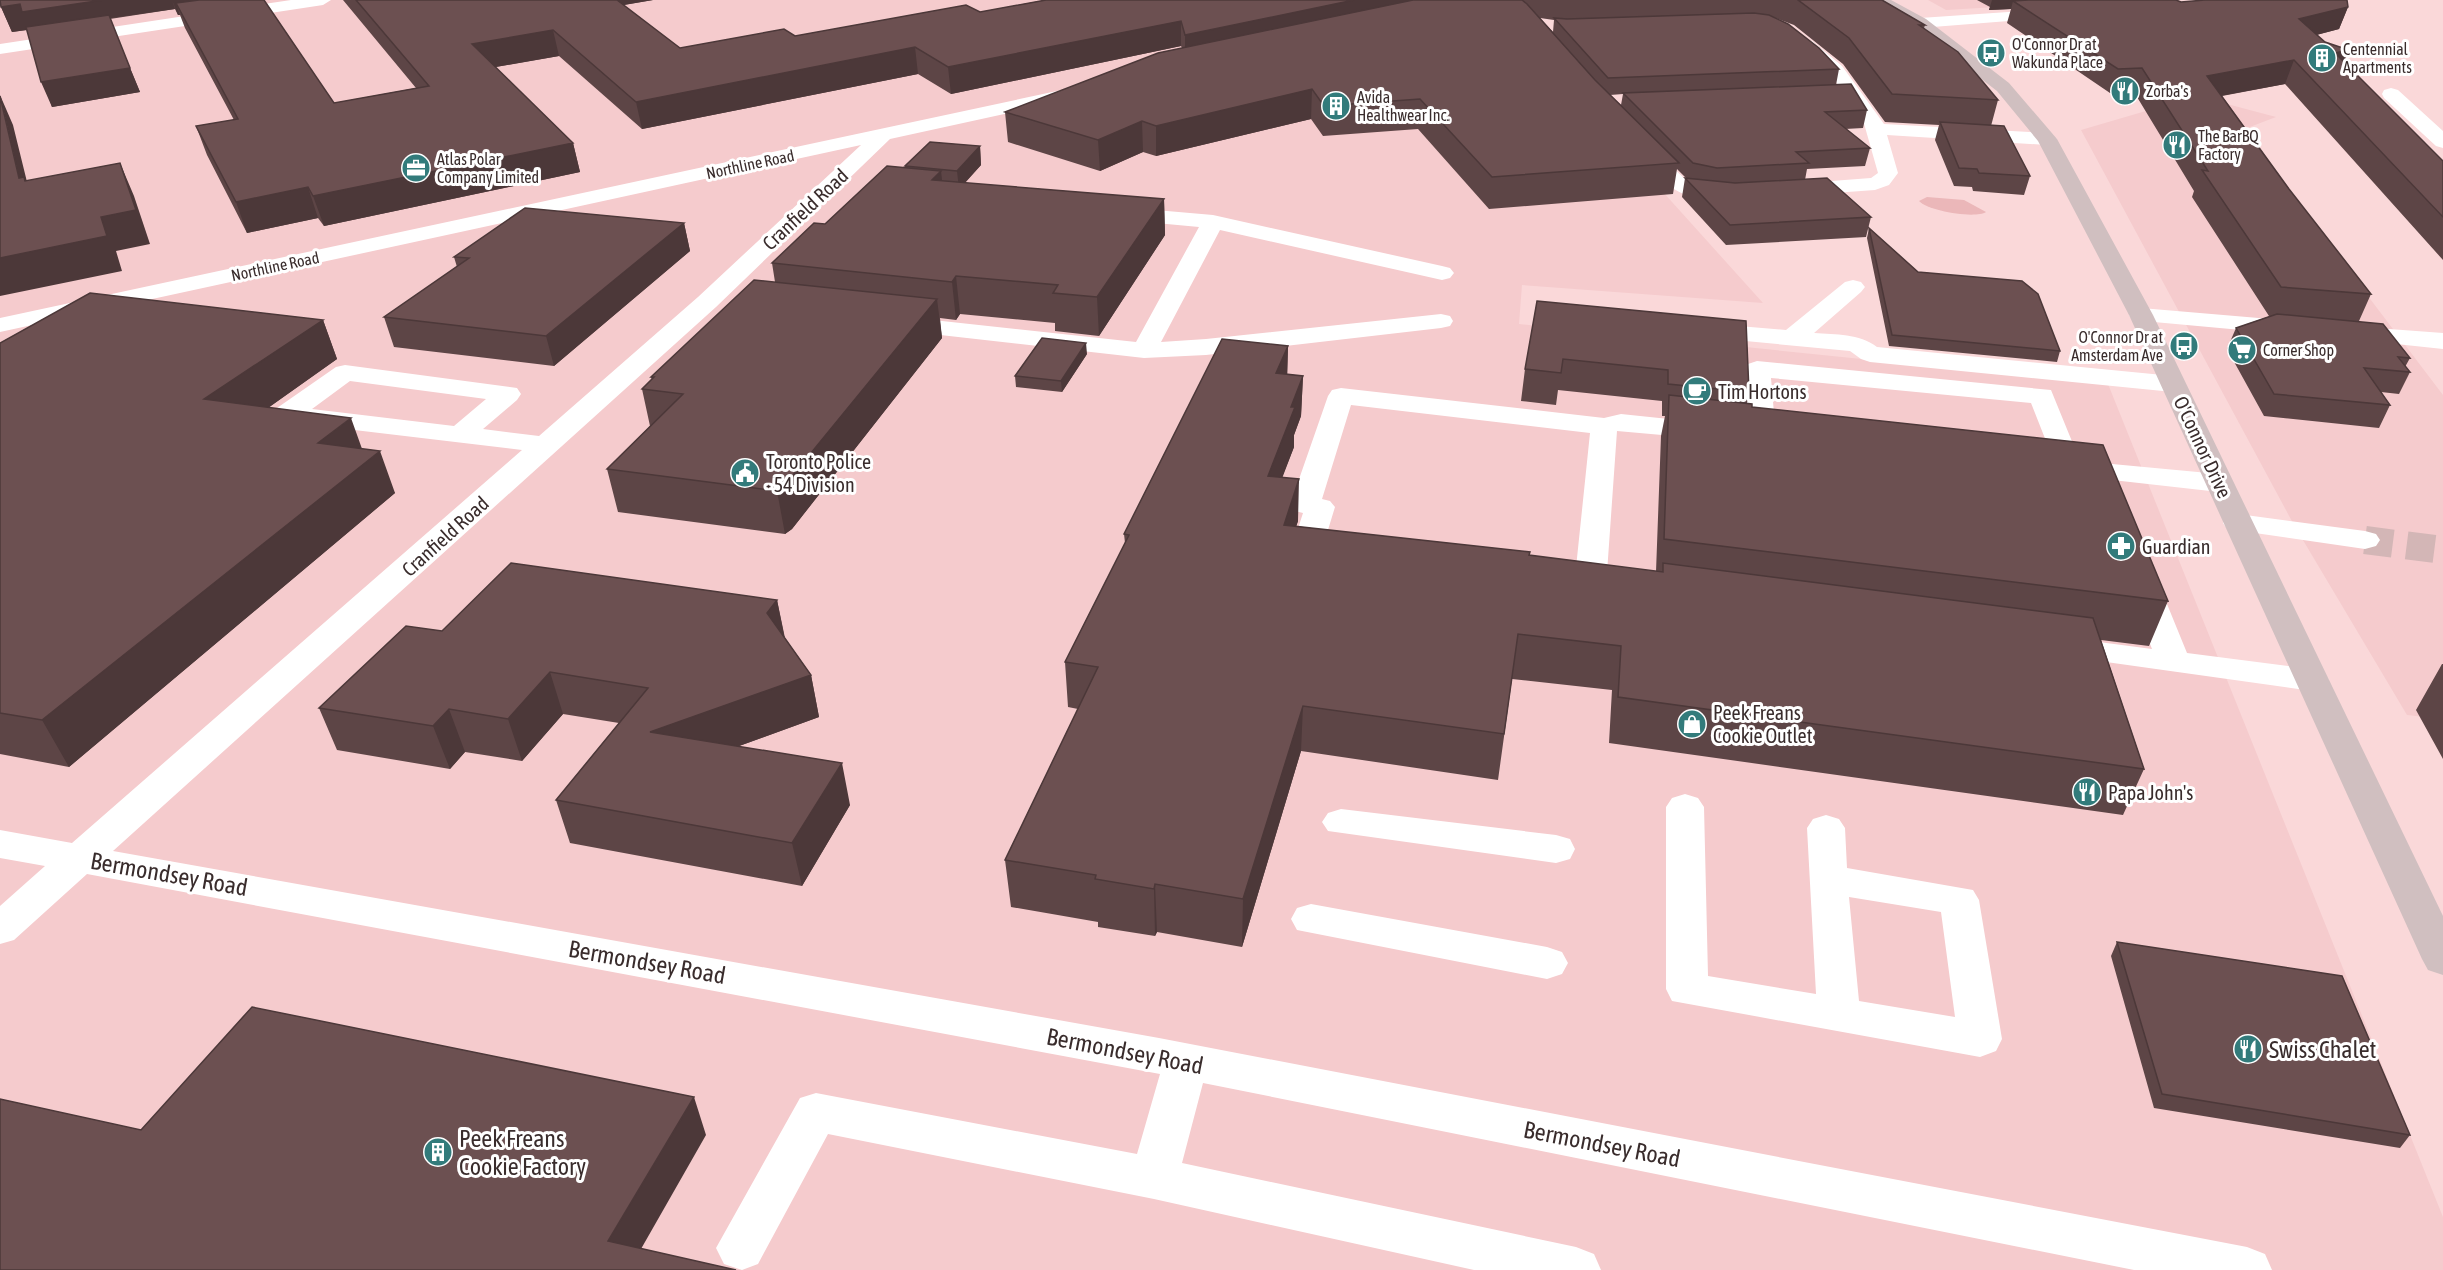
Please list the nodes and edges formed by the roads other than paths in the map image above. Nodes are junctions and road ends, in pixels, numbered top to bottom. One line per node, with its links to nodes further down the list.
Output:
1 (323, 0): 6 (street)
2 (1879, 0): 4 (main road, O'Connor Drive)
3 (2073, 13): 4 (street)
4 (1920, 23): 14 (main road, O'Connor Drive)
5 (1787, 30): 9 (street)
6 (0, 49)
7 (1092, 89): 12 (street, Northline Road)
8 (1829, 93): 9 (street)
9 (1851, 93): 11 (street)
10 (2391, 94): 15 (street)
11 (1876, 129): 14 (street); 18 (street)
12 (884, 135): 16 (street, Cranfield Road); 27 (street, Northline Road)
13 (1631, 137): 19 (street)
14 (2047, 139): 24 (main road, O'Connor Drive)
15 (2443, 142)
16 (830, 186): 17 (street); 35 (street, Cranfield Road)
17 (864, 189)
18 (1770, 191)
19 (1747, 193)
20 (1097, 211): 21 (street)
21 (1213, 222): 22 (street); 31 (street)
22 (1443, 273)
23 (1853, 286): 29 (street)
24 (2141, 315): 30 (street); 32 (main road, O'Connor Drive)
25 (873, 320): 31 (street)
26 (1441, 321): 31 (street)
27 (0, 325)
28 (1702, 330): 29 (street)
29 (1792, 338): 32 (street)
30 (2443, 341)
31 (1144, 351)
32 (2173, 384): 38 (main road, O'Connor Drive)
33 (1604, 426): 37 (street); 42 (street); 44 (street)
34 (458, 436): 34 (street); 35 (street)
35 (547, 445): 53 (street, Cranfield Road)
36 (2036, 465): 37 (street)
37 (2084, 470): 38 (street); 39 (street)
38 (2219, 483): 40 (main road, O'Connor Drive)
39 (2111, 503)
40 (2238, 523): 41 (street); 47 (main road, O'Connor Drive)
41 (2365, 540)
42 (1353, 556)
43 (2132, 556): 46 (street)
44 (1625, 591)
45 (2034, 644): 46 (street)
46 (2174, 662): 47 (street)
47 (2312, 680): 57 (main road, O'Connor Drive)
48 (1685, 807): 59 (street)
49 (1341, 822): 52 (street)
50 (1826, 828): 54 (street)
51 (0, 844): 53 (street, Bermondsey Road)
52 (1556, 849)
53 (81, 858): 56 (street, Cranfield Road); 60 (street, Bermondsey Road)
54 (1828, 879): 59 (street); 59 (street)
55 (1311, 919): 58 (street)
56 (0, 929)
57 (2443, 959)
58 (1547, 963)
59 (1839, 1016)
60 (1186, 1062): 61 (street); 63 (street, Bermondsey Road)
61 (1154, 1178): 62 (street); 64 (street)
62 (741, 1248)
63 (2116, 1257): 65 (street, Bermondsey Road)
64 (1576, 1270)
65 (2247, 1270)

